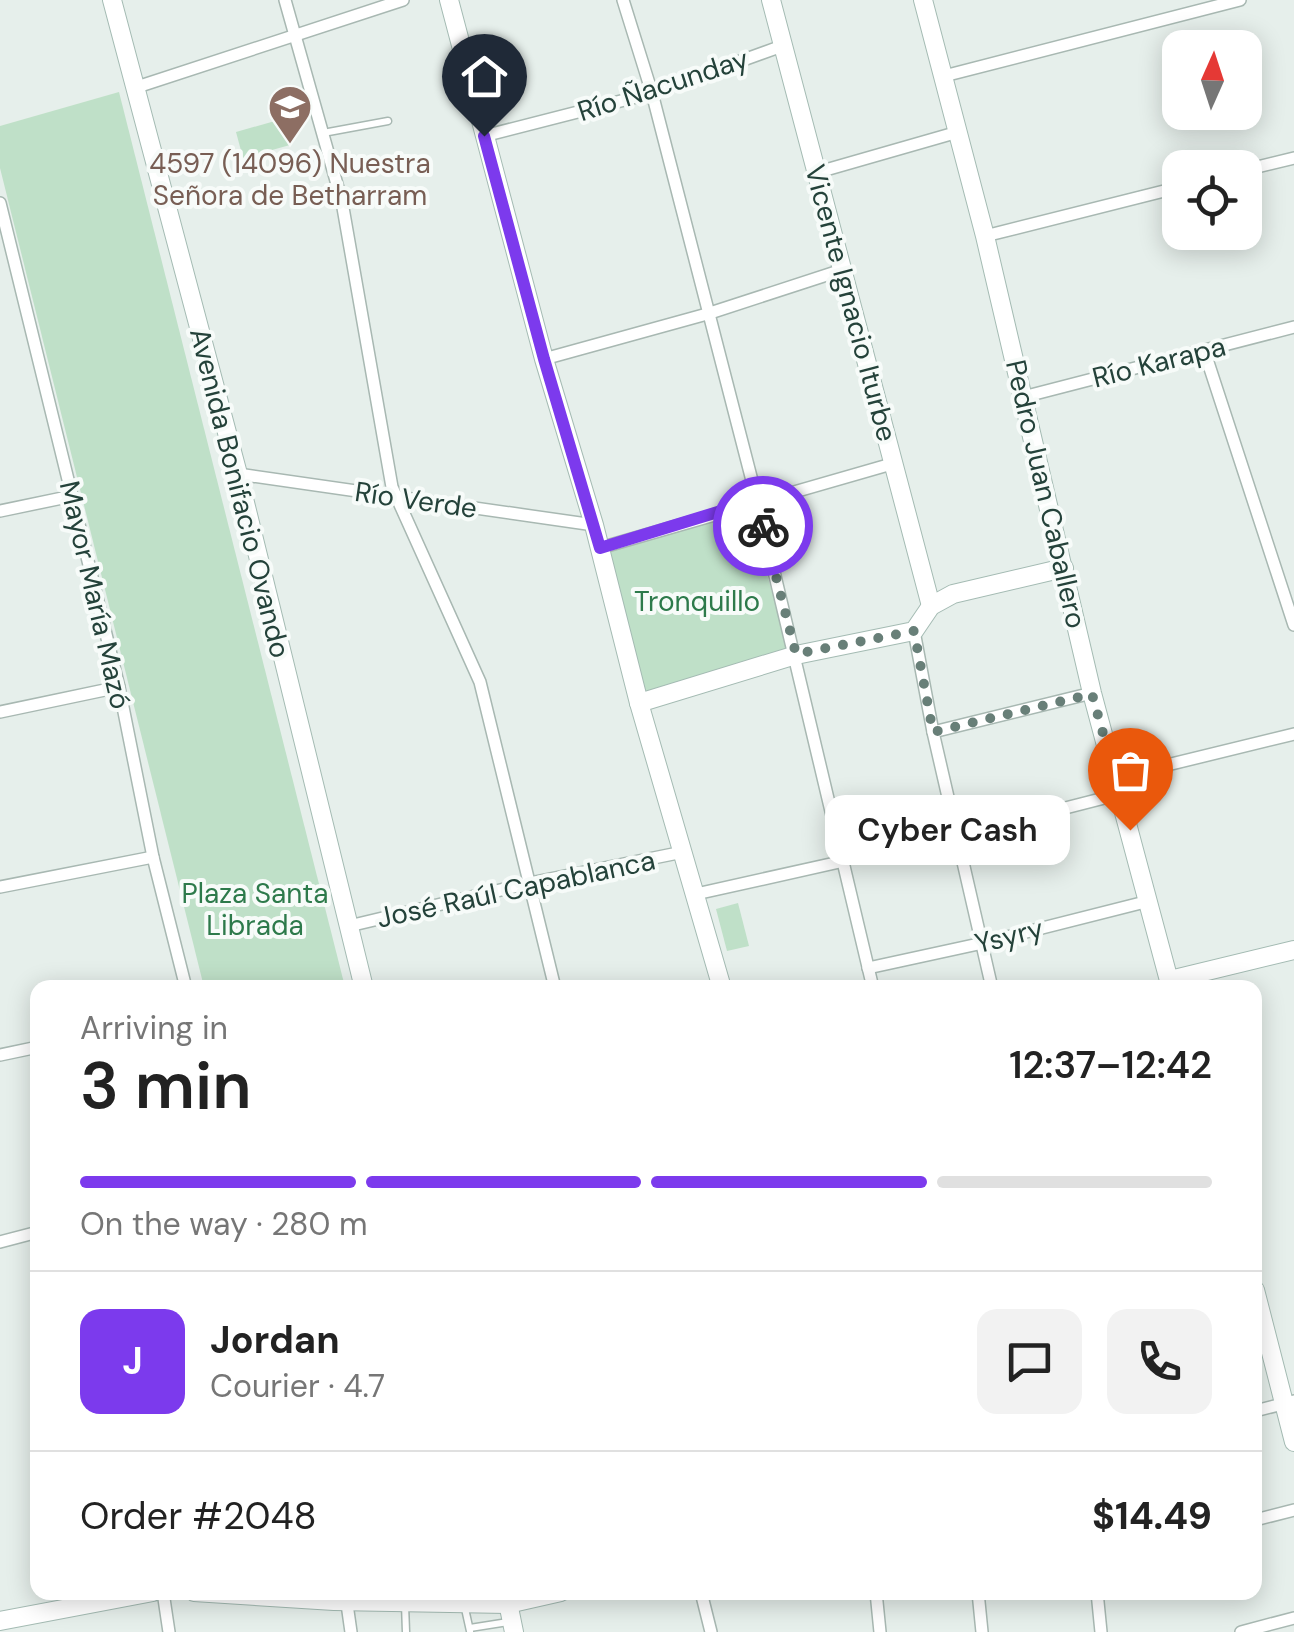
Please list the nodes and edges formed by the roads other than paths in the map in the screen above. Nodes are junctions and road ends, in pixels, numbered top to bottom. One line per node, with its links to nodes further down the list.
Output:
1 (112, 0): 12 (street, Avenida Bonifacio Ovando)
2 (286, 0): 9 (street)
3 (404, 0): 9 (street)
4 (450, 0): 17 (street)
5 (623, 0): 13 (street)
6 (771, 0): 10 (street, Vicente Ignacio Iturbe)
7 (923, 0): 11 (street, Pedro Juan Caballero)
8 (1240, 0): 11 (street)
9 (294, 35): 12 (street); 16 (street)
10 (782, 46): 13 (street, Río Ñacunday); 20 (street, Vicente Ignacio Iturbe)
11 (944, 76): 15 (street, Pedro Juan Caballero)
12 (134, 88): 31 (street, Avenida Bonifacio Ovando)
13 (652, 93): 17 (street, Río Ñacunday); 25 (street)
14 (388, 121): 16 (lane)
15 (958, 132): 20 (street); 23 (street, Pedro Juan Caballero)
16 (322, 133): 33 (street)
17 (484, 136): 28 (street)
18 (1294, 158): 19 (street)
19 (1262, 166)
20 (816, 173): 24 (street, Vicente Ignacio Iturbe)
21 (1162, 191): 23 (street)
22 (0, 203): 32 (street, Mayor María Mazó)
23 (985, 236): 29 (street, Pedro Juan Caballero)
24 (842, 270): 25 (street); 30 (street, Vicente Ignacio Iturbe)
25 (708, 314): 28 (street); 34 (street)
26 (1294, 328): 27 (street, Río Karapa)
27 (1204, 350): 29 (street, Río Karapa); 40 (street)
28 (544, 359): 36 (street)
29 (1023, 396): 38 (street, Pedro Juan Caballero)
30 (895, 463): 34 (street); 39 (street, Vicente Ignacio Iturbe)
31 (238, 474): 33 (street, Río Verde); 58 (street, Avenida Bonifacio Ovando)
32 (72, 496): 35 (street); 43 (street, Mayor María Mazó)
33 (396, 498): 36 (street, Río Verde); 54 (street)
34 (757, 500): 37 (street); 42 (street)
35 (0, 511)
36 (594, 525): 37 (street)
37 (600, 548): 45 (street)
38 (1064, 568): 39 (street); 44 (street, Pedro Juan Caballero)
39 (931, 606): 41 (street)
40 (1294, 625)
41 (914, 631): 42 (street); 47 (street)
42 (796, 654): 45 (street); 53 (street)
43 (118, 687): 46 (street); 52 (street, Mayor María Mazó)
44 (1092, 694): 47 (street); 49 (street, Pedro Juan Caballero)
45 (639, 703): 51 (street)
46 (0, 712)
47 (933, 732): 50 (street)
48 (1294, 734): 49 (street)
49 (1117, 786): 50 (street); 57 (street, Pedro Juan Caballero)
50 (956, 836): 59 (street)
51 (683, 852): 54 (street, José Raúl Capablanca); 56 (street)
52 (154, 857): 55 (street); 62 (street, Mayor María Mazó)
53 (844, 861): 56 (street); 61 (street)
54 (530, 882): 58 (street, José Raúl Capablanca); 64 (street)
55 (0, 887)
56 (696, 894): 65 (street)
57 (1150, 901): 59 (street, Ysyry); 68 (street, Pedro Juan Caballero)
58 (349, 926): 63 (street, Avenida Bonifacio Ovando)
59 (983, 943): 61 (street, Ysyry); 67 (street)
60 (1294, 950): 69 (street)
61 (868, 968): 66 (street)
62 (184, 980)
63 (362, 980)
64 (553, 980)
65 (720, 980)
66 (871, 980)
67 (990, 980)
68 (1170, 980)
69 (1185, 980)
70 (30, 1048): 71 (street)
71 (0, 1054)
72 (30, 1234): 73 (street)
73 (0, 1242)
74 (1262, 1317): 75 (street)
75 (1289, 1402): 76 (street); 77 (street)
76 (1262, 1409)
77 (1294, 1442)
78 (1294, 1510): 79 (street)
79 (1262, 1518)
80 (111, 1600): 93 (street)
81 (164, 1600): 95 (street)
82 (346, 1600): 96 (street)
83 (381, 1600): 89 (street)
84 (541, 1600): 91 (street)
85 (703, 1600): 98 (street)
86 (877, 1600): 99 (street)
87 (979, 1600): 100 (street)
88 (1098, 1600): 101 (street)
89 (404, 1602): 90 (street); 97 (lane)
90 (464, 1603): 91 (street); 94 (lane)
91 (510, 1612): 94 (lane)
92 (1294, 1618): 102 (street)
93 (0, 1621)
94 (470, 1630)
95 (169, 1632)
96 (351, 1632)
97 (406, 1632)
98 (711, 1632)
99 (880, 1632)
100 (982, 1632)
101 (1101, 1632)
102 (1241, 1632)

